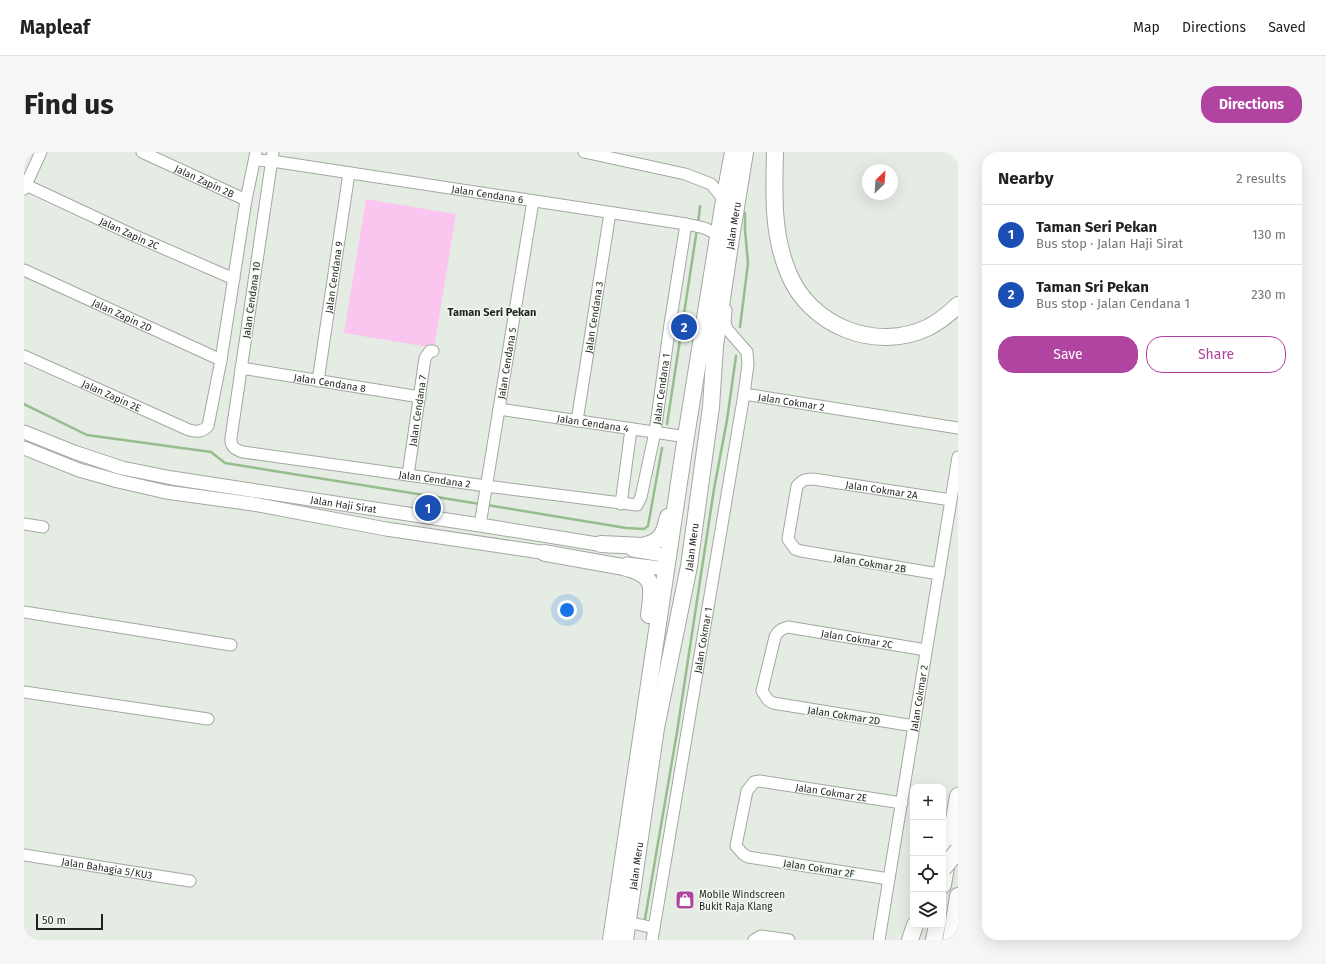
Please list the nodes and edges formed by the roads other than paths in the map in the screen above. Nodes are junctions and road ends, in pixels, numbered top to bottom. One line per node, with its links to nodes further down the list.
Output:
1 (41, 152): 10 (street)
2 (142, 152): 11 (street, Jalan Zapin 2B)
3 (584, 152): 12 (street)
4 (733, 152): 12 (highway, Jalan Meru)
5 (745, 152): 16 (highway, Jalan Meru)
6 (775, 152): 19 (highway)
7 (255, 156): 8 (street, Jalan Cendana 6); 11 (street)
8 (272, 157): 9 (street, Jalan Cendana 6); 25 (street, Jalan Cendana 10)
9 (349, 173): 13 (street, Jalan Cendana 6); 26 (street, Jalan Cendana 9)
10 (25, 187): 18 (street, Jalan Zapin 2C)
11 (246, 200): 18 (street)
12 (724, 200): 16 (highway, Jalan Meru)
13 (533, 201): 14 (street, Jalan Cendana 6); 29 (street, Jalan Cendana 5)
14 (610, 213): 15 (street, Jalan Cendana 6); 30 (street, Jalan Cendana 3)
15 (693, 226): 16 (street, Jalan Cendana 6); 34 (street, Jalan Cendana 1)
16 (724, 237): 20 (street); 22 (highway, Jalan Meru); 35 (highway, Jalan Meru)
17 (24, 270): 24 (street, Jalan Zapin 2D)
18 (234, 280): 24 (street)
19 (958, 305)
20 (740, 343): 22 (street); 27 (street, Jalan Cokmar 1)
21 (433, 350): 28 (street, Jalan Cendana 7)
22 (714, 354): 50 (highway); 59 (highway, Jalan Meru)
23 (24, 356): 24 (street, Jalan Zapin 2E)
24 (221, 360)
25 (241, 368): 26 (street, Jalan Cendana 8); 36 (street, Jalan Cendana 10)
26 (318, 381): 28 (street, Jalan Cendana 8)
27 (744, 394): 31 (street, Jalan Cokmar 2); 72 (street, Jalan Cokmar 1)
28 (420, 397): 39 (street, Jalan Cendana 7)
29 (499, 409): 30 (street, Jalan Cendana 4); 40 (street, Jalan Cendana 5)
30 (577, 421): 32 (street, Jalan Cendana 4)
31 (958, 428)
32 (631, 429): 34 (street, Jalan Cendana 4); 42 (street)
33 (24, 432): 44 (main road, Jalan Haji Sirat)
34 (655, 432): 35 (street, Jalan Cendana 4); 43 (street, Jalan Cendana 1)
35 (686, 443): 47 (highway); 50 (highway, Jalan Meru)
36 (233, 447): 39 (street, Jalan Cendana 2)
37 (24, 448): 49 (main road, Jalan Haji Sirat)
38 (958, 457): 41 (street, Jalan Cokmar 2)
39 (408, 475): 40 (street, Jalan Cendana 2)
40 (485, 491): 42 (street, Jalan Cendana 2); 44 (street, Jalan Cendana 5)
41 (951, 500): 48 (street, Jalan Cokmar 2A); 51 (street, Jalan Cokmar 2)
42 (621, 504): 43 (street, Jalan Cendana 2)
43 (637, 505)
44 (481, 518): 47 (main road, Jalan Haji Sirat)
45 (24, 524): 46 (street)
46 (43, 527)
47 (601, 544): 50 (main road, Jalan Haji Sirat)
48 (801, 552): 51 (street, Jalan Cokmar 2B)
49 (545, 553): 50 (main road, Jalan Haji Sirat); 60 (highway)
50 (670, 563): 59 (highway); 60 (highway, Jalan Meru)
51 (939, 574): 54 (street, Jalan Cokmar 2)
52 (24, 612): 53 (street)
53 (232, 645)
54 (926, 650): 56 (street, Jalan Cokmar 2C); 58 (street, Jalan Cokmar 2)
55 (24, 692): 57 (street)
56 (773, 703): 58 (street, Jalan Cokmar 2D)
57 (208, 719)
58 (914, 726): 62 (street, Jalan Cokmar 2)
59 (656, 728): 71 (highway, Jalan Meru)
60 (640, 740): 75 (highway, Jalan Meru)
61 (958, 796): 67 (highway)
62 (902, 803): 65 (street, Jalan Cokmar 2E); 68 (street, Jalan Cokmar 2)
63 (958, 850): 66 (highway, bridge)
64 (24, 855): 69 (street, Jalan Bahagia 5/KU3)
65 (748, 857): 68 (street, Jalan Cokmar 2F)
66 (946, 865)
67 (946, 867)
68 (889, 879): 80 (street, Jalan Cokmar 2)
69 (190, 880)
70 (958, 896): 83 (highway)
71 (628, 922): 72 (street); 76 (highway, Jalan Meru)
72 (654, 928): 77 (street, Jalan Cokmar 1)
73 (914, 928): 81 (highway)
74 (936, 928): 82 (highway)
75 (611, 940)
76 (625, 940)
77 (652, 940)
78 (754, 940): 79 (street)
79 (789, 940)
80 (879, 940)
81 (910, 940)
82 (934, 940)
83 (951, 940)

